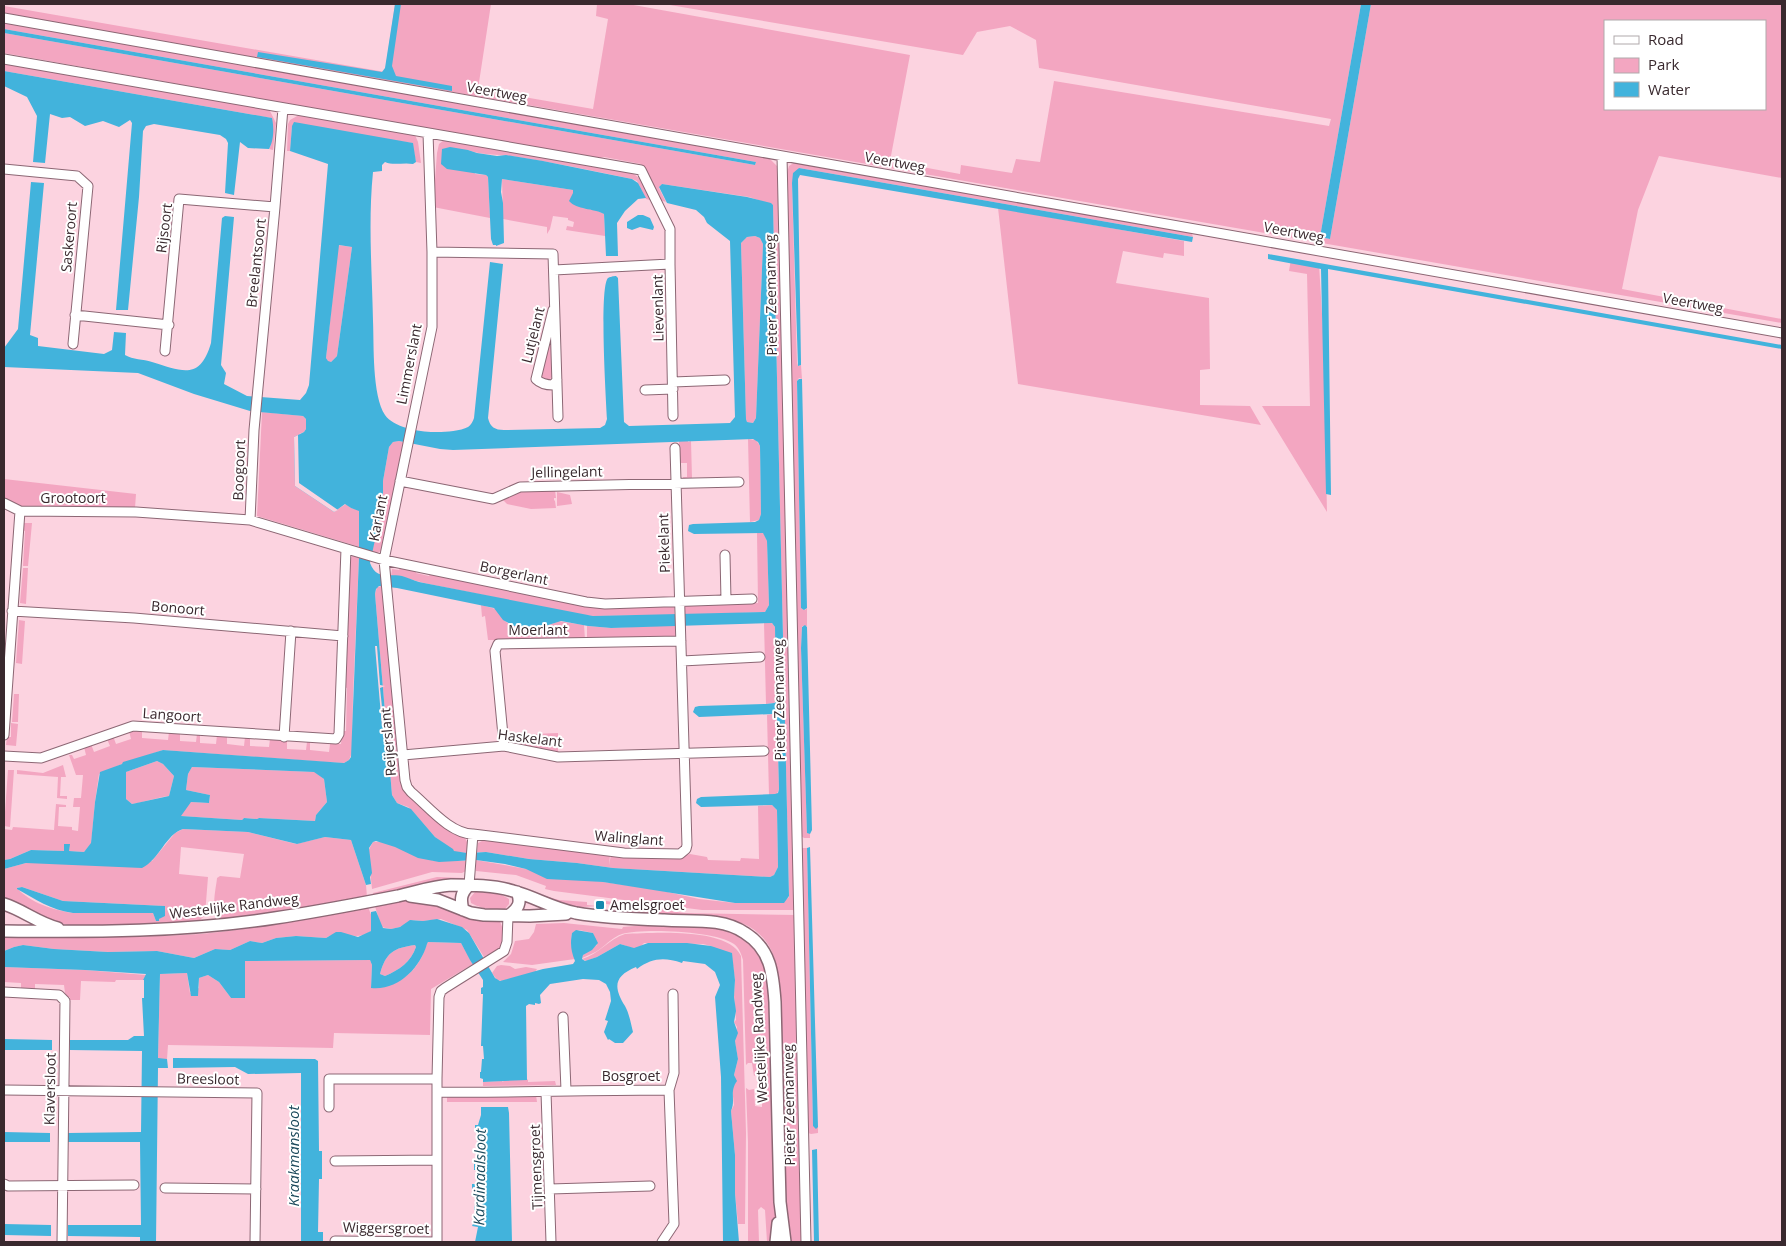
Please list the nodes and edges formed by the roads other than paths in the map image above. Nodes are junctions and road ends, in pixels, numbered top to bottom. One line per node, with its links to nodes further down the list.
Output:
1 (4, 18): 5 (street, Veertweg)
2 (4, 59): 3 (street)
3 (283, 108): 4 (street); 7 (street, Breelantsoort)
4 (428, 133): 8 (street, Limmerslant); 9 (street)
5 (782, 156): 14 (street, Veertweg); 89 (street, Pieter Zeemanweg)
6 (4, 169): 12 (street, Saskeroort)
7 (275, 207): 13 (street, Rijsoort); 23 (street, Breelantsoort)
8 (432, 252): 10 (street, Lutjelant); 25 (street, Limmerslant)
9 (670, 264): 10 (street, Lievenlant); 19 (street, Lievenlant)
10 (554, 270): 11 (street, Lutjelant)
11 (555, 302): 17 (street, Lutjelant); 17 (street, Lutjelant)
12 (75, 315): 13 (street); 15 (street, Saskeroort)
13 (169, 325): 16 (street, Rijsoort)
14 (1782, 332)
15 (73, 344)
16 (166, 351)
17 (558, 380): 22 (street, Lutjelant)
18 (725, 380): 19 (street)
19 (673, 386): 20 (street); 21 (street, Lievenlant)
20 (645, 390)
21 (674, 416)
22 (558, 417)
23 (255, 421): 30 (street, Boogoort)
24 (675, 448): 27 (street)
25 (400, 481): 27 (street, Jellingelant); 33 (street, Karlant)
26 (739, 482): 27 (street, Jellingelant)
27 (676, 483): 36 (street, Piekelant)
28 (4, 503): 29 (street)
29 (20, 511): 30 (street, Grootoort); 37 (street)
30 (250, 520): 31 (street, Grootoort)
31 (346, 549): 33 (street, Borgerlant); 39 (street, Langoort)
32 (725, 555): 35 (street)
33 (380, 559): 36 (street, Borgerlant); 48 (street, Reijerslant)
34 (752, 599): 35 (street)
35 (726, 600): 36 (street)
36 (680, 604): 40 (street, Walinglant)
37 (12, 611): 38 (street, Bonoort); 43 (street)
38 (291, 631): 39 (street, Bonoort); 44 (street)
39 (343, 636): 44 (street, Langoort)
40 (681, 637): 42 (street, Walinglant); 45 (street, Moerlant)
41 (760, 657): 42 (street)
42 (682, 661): 47 (street, Walinglant)
43 (4, 735)
44 (284, 737): 49 (street, Langoort)
45 (504, 746): 47 (street, Haskelant); 48 (street, Haskelant)
46 (764, 751): 47 (street)
47 (684, 753): 50 (street, Walinglant)
48 (403, 755): 50 (street, Reijerslant)
49 (4, 756)
50 (473, 834): 51 (street)
51 (469, 885): 52 (street, Westelijke Randweg); 53 (street, Westelijke Randweg); 55 (street)
52 (516, 892): 56 (street, Westelijke Randweg); 57 (street)
53 (400, 896): 55 (street, Westelijke Randweg); 59 (street, Westelijke Randweg)
54 (8, 905): 58 (street, Westelijke Randweg); 59 (street, Westelijke Randweg)
55 (463, 910): 57 (street, Westelijke Randweg)
56 (577, 913): 57 (street, Westelijke Randweg); 80 (street, Westelijke Randweg)
57 (508, 916): 63 (street)
58 (4, 929): 59 (street, Westelijke Randweg)
59 (69, 931)
60 (4, 992): 65 (street, Klaversloot)
61 (672, 994): 67 (street)
62 (563, 1017): 66 (street)
63 (437, 1079): 68 (street); 70 (street)
64 (4, 1090): 65 (street, Breesloot)
65 (63, 1090): 75 (street, Klaversloot); 78 (street, Breesloot)
66 (566, 1090): 67 (street, Bosgroet); 69 (street, Bosgroet)
67 (669, 1090): 86 (street, Bosgroet)
68 (437, 1092): 69 (street, Bosgroet); 72 (street)
69 (546, 1092): 79 (street, Tijmensgroet)
70 (329, 1107)
71 (335, 1160): 72 (street)
72 (438, 1160): 84 (street)
73 (4, 1184): 75 (street)
74 (134, 1185): 75 (street)
75 (62, 1186): 82 (street, Klaversloot)
76 (650, 1186): 79 (street)
77 (165, 1188): 78 (street)
78 (256, 1189): 83 (street, Breesloot)
79 (550, 1189): 85 (street, Tijmensgroet)
80 (780, 1202): 87 (street, Westelijke Randweg); 88 (street, Westelijke Randweg)
81 (335, 1241): 84 (street, Wiggersgroet)
82 (62, 1242)
83 (255, 1242)
84 (438, 1242)
85 (551, 1242)
86 (662, 1242)
87 (776, 1242)
88 (785, 1242)
89 (806, 1242)

